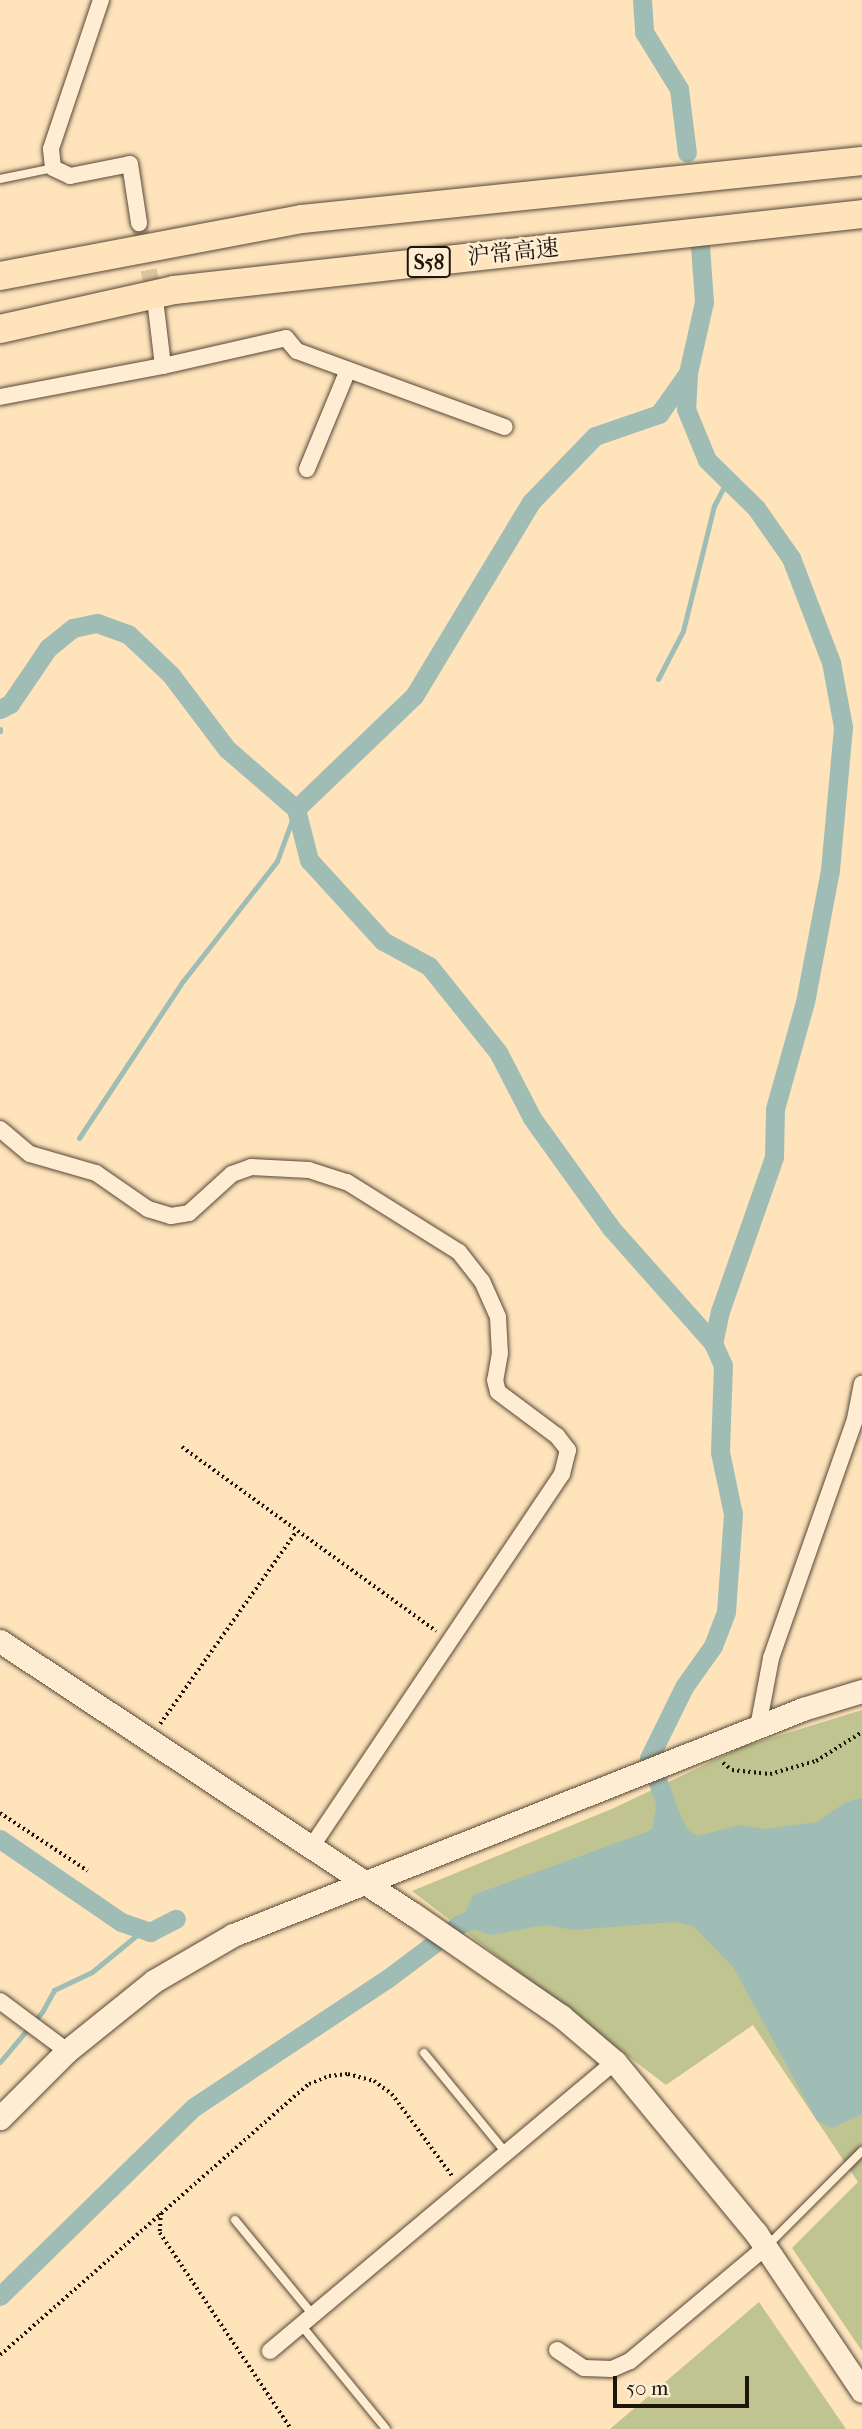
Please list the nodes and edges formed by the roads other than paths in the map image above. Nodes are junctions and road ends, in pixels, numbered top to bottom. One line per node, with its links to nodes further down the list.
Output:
1 (100, 0): 3 (street)
2 (862, 161): 7 (highway)
3 (53, 168): 4 (lane); 6 (street)
4 (0, 178)
5 (862, 214): 9 (highway, 沪常高速 / S58)
6 (139, 223)
7 (0, 276)
8 (156, 307): 10 (street)
9 (0, 329)
10 (163, 366): 11 (street); 12 (street)
11 (348, 370): 13 (street); 14 (street)
12 (0, 397)
13 (505, 426)
14 (307, 469)
15 (0, 1129): 20 (street)
16 (862, 1384): 19 (street)
17 (0, 1641): 20 (main road)
18 (862, 1691): 19 (main road)
19 (758, 1727): 21 (main road)
20 (311, 1847): 21 (main road)
21 (366, 1882): 23 (main road); 25 (main road)
22 (0, 2001): 23 (street)
23 (67, 2051): 26 (main road)
24 (424, 2053): 28 (lane)
25 (615, 2062): 28 (street); 30 (main road)
26 (0, 2118)
27 (862, 2151): 30 (lane)
28 (506, 2153): 31 (street)
29 (235, 2220): 31 (lane)
30 (766, 2247): 32 (street); 34 (main road)
31 (307, 2320): 33 (street); 35 (lane)
32 (557, 2350)
33 (270, 2351)
34 (862, 2390)
35 (386, 2429)

